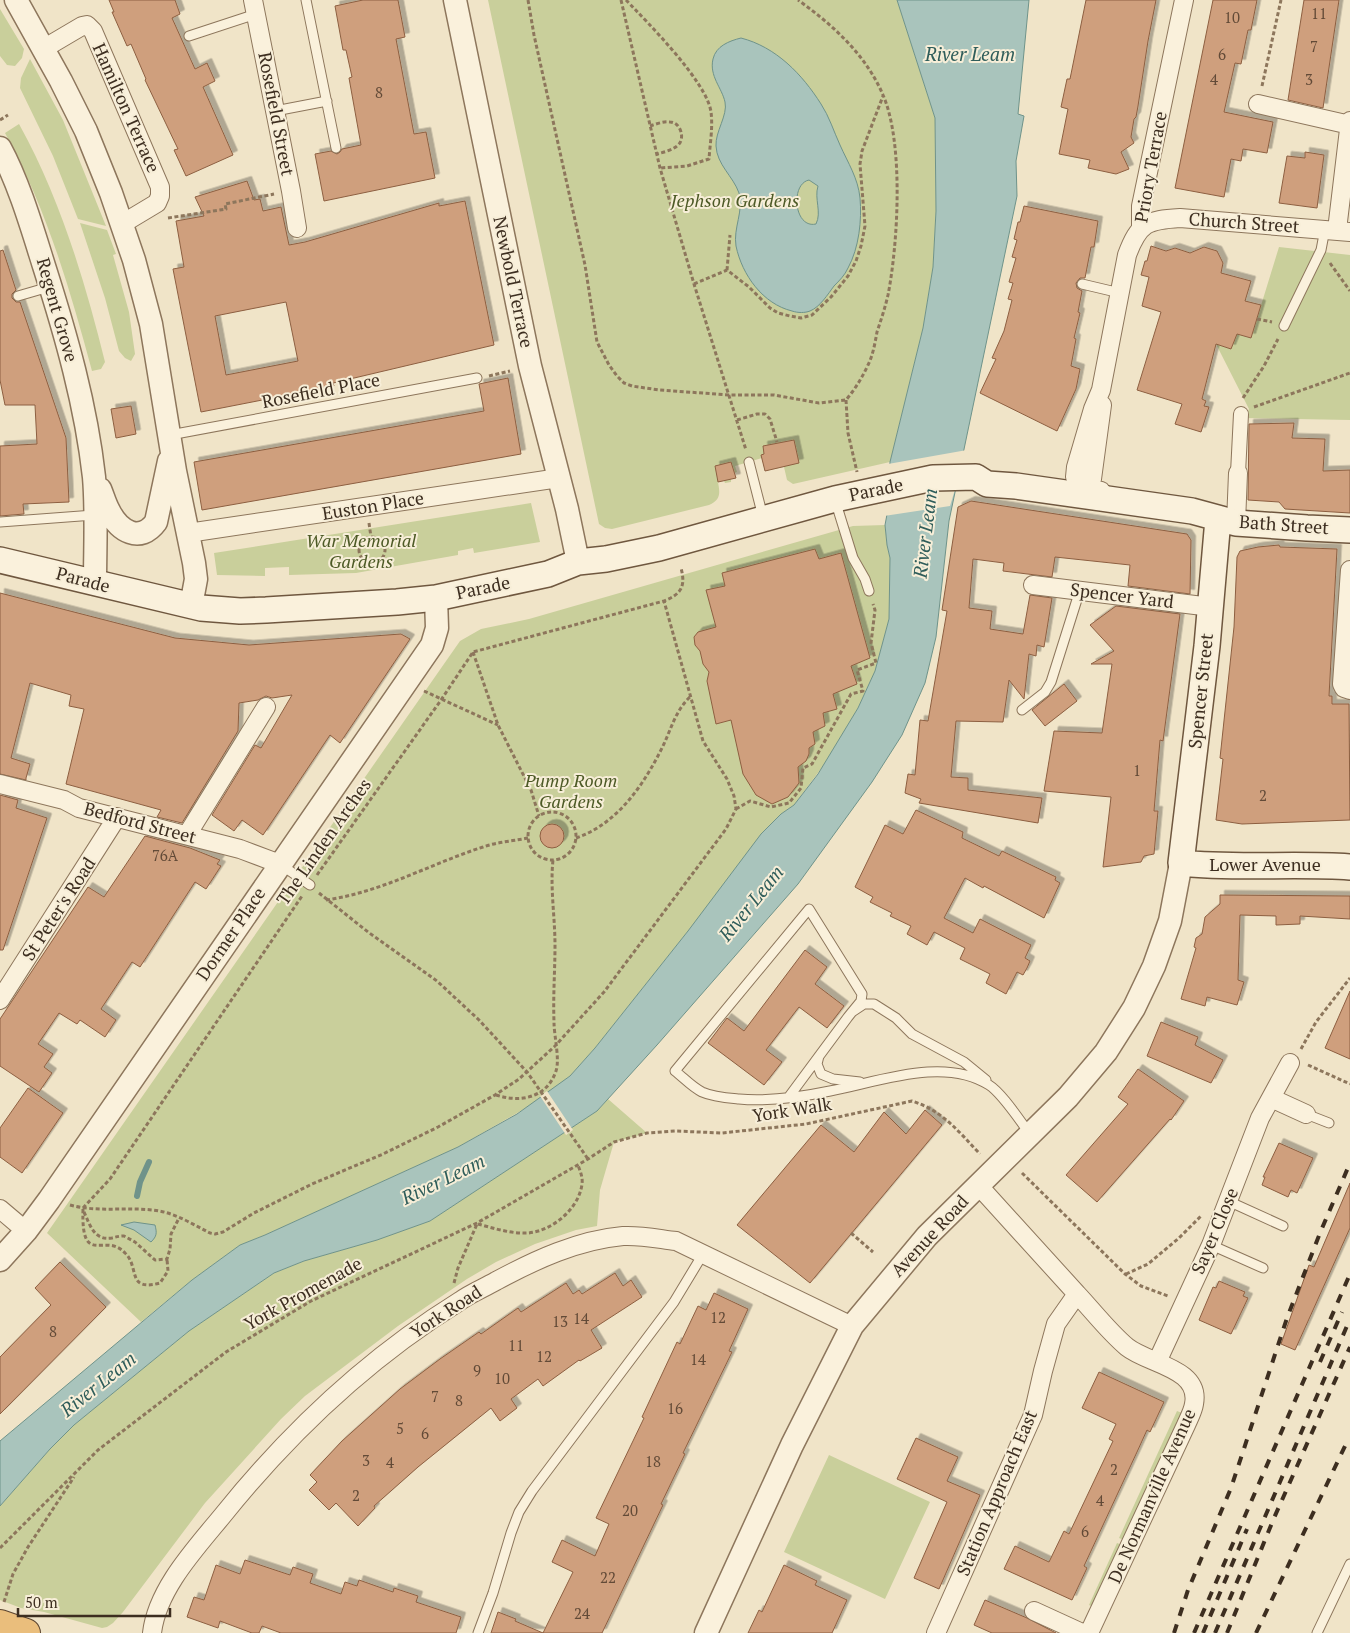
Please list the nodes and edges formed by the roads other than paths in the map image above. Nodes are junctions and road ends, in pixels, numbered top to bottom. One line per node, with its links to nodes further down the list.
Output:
1 (16, 0): 7 (street)
2 (306, 0): 8 (lane)
3 (455, 0): 30 (street, Newbold Terrace)
4 (1184, 0): 17 (street, Priory Terrace)
5 (255, 4): 6 (lane); 10 (street, Rosefield Street)
6 (189, 36)
7 (43, 48): 15 (street); 15 (street, Hamilton Terrace)
8 (327, 101): 10 (lane); 14 (lane)
9 (1258, 104): 12 (street)
10 (275, 111): 16 (street, Rosefield Street)
11 (1350, 121): 12 (street)
12 (1350, 125): 18 (street)
13 (0, 148): 20 (street, Regent Grove)
14 (336, 148)
15 (122, 224): 26 (street)
16 (296, 228)
17 (1141, 229): 18 (street, Church Street); 21 (street, Priory Terrace)
18 (1337, 230): 23 (lane)
19 (1082, 284): 21 (lane)
20 (51, 287): 22 (lane); 29 (street, Regent Grove)
21 (1120, 293): 31 (street, Priory Terrace)
22 (18, 296)
23 (1284, 326)
24 (477, 378): 26 (lane, Rosefield Place)
25 (1245, 411): 28 (street)
26 (171, 441): 29 (street, Regent Grove); 39 (street)
27 (749, 462): 35 (lane)
28 (1238, 473): 36 (street)
29 (94, 477): 34 (street, Regent Grove)
30 (559, 478): 39 (street, Euston Place); 41 (street, Newbold Terrace)
31 (1082, 484): 32 (main road, Parade); 33 (main road); 33 (main road)
32 (835, 499): 35 (main road, Parade); 46 (lane)
33 (1192, 511): 36 (main road, Bath Street)
34 (96, 515): 37 (lane); 43 (street, Regent Grove)
35 (763, 519): 41 (main road, Parade)
36 (1227, 521): 38 (main road, Bath Street); 49 (main road, Spencer Street)
37 (0, 522)
38 (1350, 530)
39 (188, 533): 48 (street)
40 (0, 560): 43 (main road, Parade)
41 (578, 562): 47 (main road, Parade)
42 (1350, 570): 50 (street)
43 (95, 583): 48 (main road, Parade)
44 (1034, 584): 45 (street, Spencer Yard)
45 (1080, 590): 49 (street, Spencer Yard); 52 (lane)
46 (869, 591)
47 (436, 598): 48 (main road, Parade); 56 (street, Dormer Place)
48 (191, 606)
49 (1210, 607): 57 (main road, Spencer Street)
50 (1347, 689)
51 (266, 707): 55 (street)
52 (1022, 710)
53 (0, 784): 54 (street, Bedford Street)
54 (117, 817): 55 (street, Bedford Street); 61 (street, St Peter's Road)
55 (186, 835): 56 (street, Bedford Street)
56 (280, 864): 59 (lane); 77 (street, Dormer Place)
57 (1181, 864): 58 (main road, Lower Avenue); 72 (street, Avenue Road)
58 (1350, 867)
59 (310, 885)
60 (860, 989): 62 (lane); 63 (lane); 68 (lane)
61 (0, 1000)
62 (881, 1008): 63 (lane); 67 (lane)
63 (852, 1012): 64 (lane)
64 (818, 1056): 66 (lane); 68 (lane)
65 (1297, 1059): 69 (street, Sayer Close)
66 (868, 1083): 67 (lane); 68 (lane)
67 (992, 1086): 72 (lane)
68 (788, 1098)
69 (1271, 1098): 70 (street); 74 (street, Sayer Close)
70 (1306, 1114): 71 (lane)
71 (1329, 1123)
72 (1031, 1134): 73 (street, Avenue Road)
73 (978, 1185): 82 (street); 83 (street, Avenue Road)
74 (1228, 1201): 76 (lane); 78 (street, Sayer Close)
75 (0, 1209): 77 (street)
76 (1283, 1226)
77 (26, 1231): 80 (street, Dormer Place)
78 (1211, 1244): 81 (lane); 84 (street, Sayer Close)
79 (703, 1254): 83 (street, York Road); 88 (street, York Road); 90 (lane)
80 (0, 1260)
81 (1263, 1268)
82 (1077, 1294): 84 (street, De Normanville Avenue); 92 (street, Station Approach East)
83 (852, 1326): 91 (street, Avenue Road)
84 (1157, 1362): 94 (street, De Normanville Avenue)
85 (1350, 1564): 95 (lane)
86 (1034, 1611): 93 (street)
87 (1, 1616): 89 (highway)
88 (152, 1632)
89 (26, 1633)
90 (478, 1633)
91 (706, 1633)
92 (936, 1633)
93 (1082, 1633)
94 (1090, 1633)
95 (1317, 1633)

